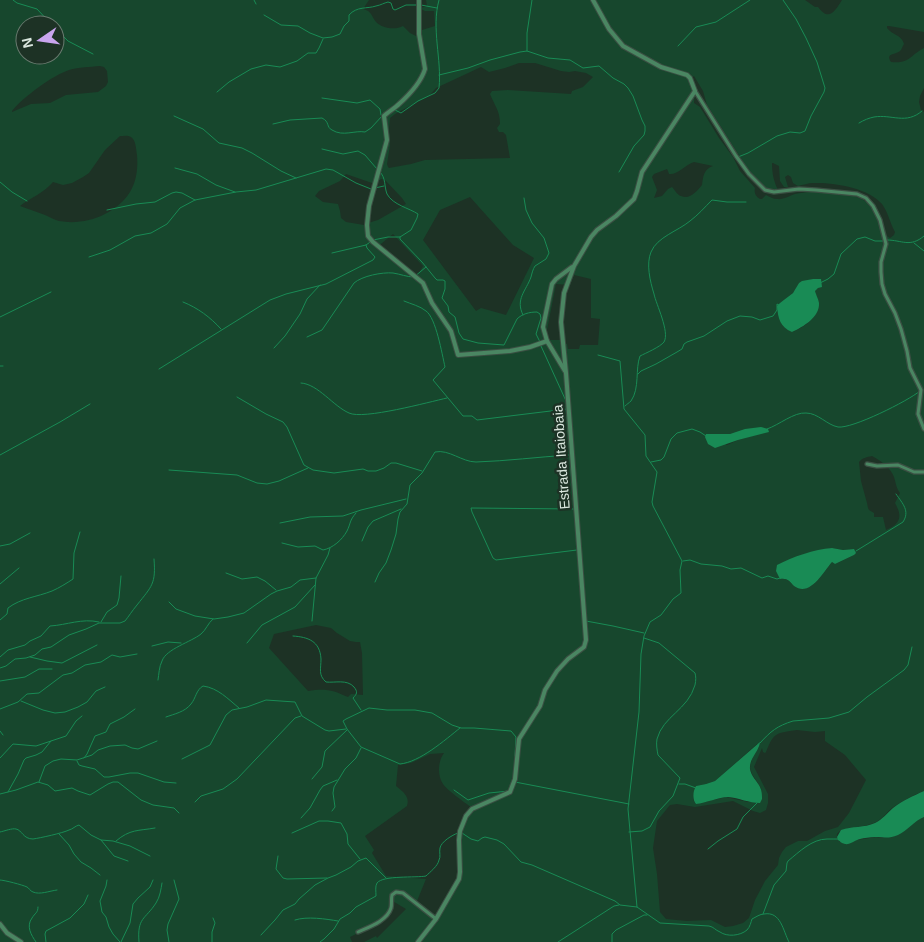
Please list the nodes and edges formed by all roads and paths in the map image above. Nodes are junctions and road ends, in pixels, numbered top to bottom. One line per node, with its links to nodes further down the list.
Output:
1 (419, 0): 5 (street)
2 (593, 0): 3 (street)
3 (695, 91): 4 (street, Estrada Itaiobaia); 7 (street)
4 (574, 266): 5 (street); 6 (street, Estrada Itaiobaia)
5 (547, 341): 6 (street)
6 (566, 373): 10 (street, Estrada Itaiobaia)
7 (924, 430)
8 (867, 464): 9 (street)
9 (924, 472)
10 (436, 919): 12 (street); 14 (street, Estrada Itaiobaia)
11 (0, 924): 13 (street)
12 (358, 932)
13 (22, 942)
14 (418, 942)

